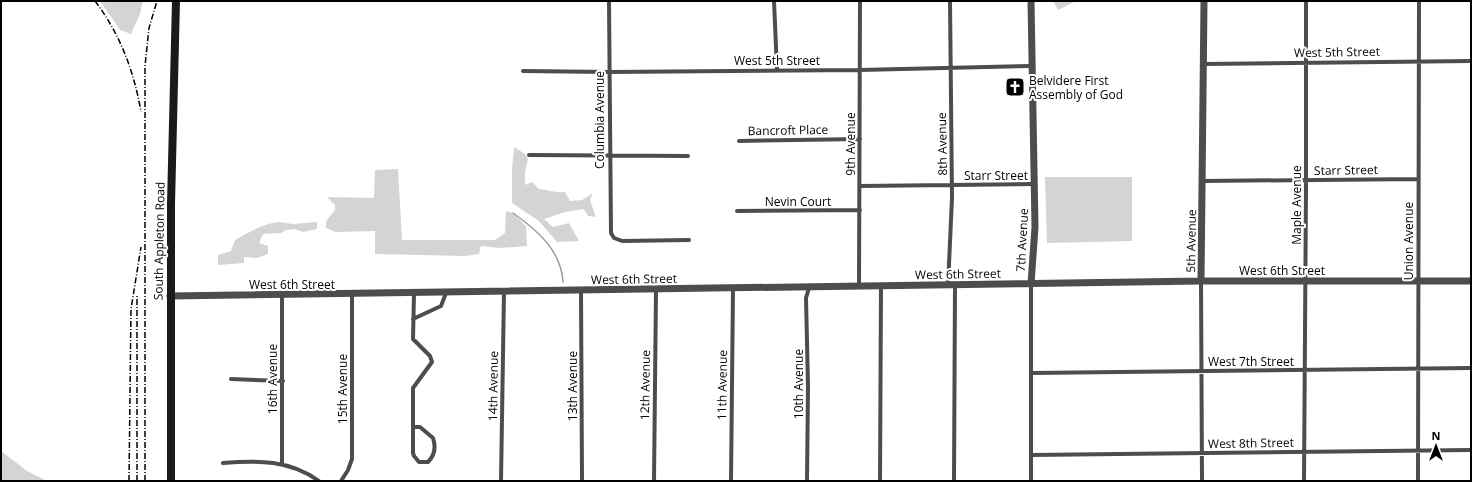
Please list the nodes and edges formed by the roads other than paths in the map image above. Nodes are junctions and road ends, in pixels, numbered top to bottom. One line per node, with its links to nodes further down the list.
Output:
1 (176, 1): 51 (main road, South Appleton Road)
2 (609, 1): 19 (street, Columbia Avenue)
3 (774, 1): 16 (street)
4 (860, 1): 17 (street, 9th Avenue)
5 (950, 1): 15 (street, 8th Avenue)
6 (1031, 1): 14 (street, 7th Avenue)
7 (1204, 1): 13 (street, 5th Avenue)
8 (1306, 1): 12 (street, Maple Avenue)
9 (1419, 1): 11 (street, Union Avenue)
10 (1471, 60): 11 (street, West 5th Street)
11 (1419, 61): 12 (street, West 5th Street); 25 (street, Union Avenue)
12 (1306, 63): 13 (street, West 5th Street); 27 (street, Maple Avenue)
13 (1204, 64): 26 (street, 5th Avenue)
14 (1032, 66): 15 (street, West 5th Street); 28 (street, 7th Avenue)
15 (951, 68): 17 (street, West 5th Street); 29 (street, 8th Avenue)
16 (777, 70): 17 (street, West 5th Street); 19 (street, West 5th Street)
17 (860, 70): 20 (street, 9th Avenue)
18 (523, 71): 19 (street, West 5th Street)
19 (609, 72): 23 (street, Columbia Avenue)
20 (860, 139): 21 (street, Bancroft Place); 30 (street, 9th Avenue)
21 (739, 141)
22 (529, 155): 23 (street)
23 (610, 156): 24 (street); 33 (street, Columbia Avenue)
24 (688, 156)
25 (1418, 179): 27 (street, Starr Street); 34 (street, Union Avenue)
26 (1203, 181): 27 (street, Starr Street); 35 (street, 5th Avenue)
27 (1306, 181): 36 (street, Maple Avenue)
28 (1035, 184): 29 (street, Starr Street); 38 (street, 7th Avenue)
29 (952, 185): 30 (street, Starr Street); 41 (street, 8th Avenue)
30 (860, 186): 31 (street, 9th Avenue)
31 (860, 210): 32 (street, Nevin Court); 39 (street, 9th Avenue)
32 (737, 211)
33 (689, 240)
34 (1418, 280): 36 (street, West 6th Street); 37 (street, West 6th Street); 54 (street, Union Avenue)
35 (1201, 281): 36 (street, West 6th Street); 38 (street, West 6th Street); 56 (street, 5th Avenue)
36 (1305, 281): 55 (street, Maple Avenue)
37 (1471, 281)
38 (1031, 284): 41 (street, West 6th Street); 57 (street, 7th Avenue)
39 (859, 286): 40 (street, West 6th Street); 43 (street, West 6th Street)
40 (881, 286): 41 (street, West 6th Street); 76 (street)
41 (951, 286): 77 (street, 8th Avenue)
42 (733, 288): 43 (street, West 6th Street); 44 (street, West 6th Street); 74 (street, 11th Avenue)
43 (809, 288): 75 (street, 10th Avenue)
44 (656, 290): 45 (street, West 6th Street); 73 (street, 12th Avenue)
45 (581, 291): 46 (street, West 6th Street); 72 (street, 13th Avenue)
46 (504, 292): 48 (street, West 6th Street); 71 (street, 14th Avenue)
47 (414, 293): 48 (street, West 6th Street); 49 (street, West 6th Street); 52 (street)
48 (446, 293): 52 (street)
49 (352, 294): 50 (street, West 6th Street); 70 (street, 15th Avenue)
50 (282, 295): 51 (street, West 6th Street); 59 (street, 16th Avenue)
51 (170, 296): 68 (main road, South Appleton Road)
52 (413, 318): 60 (street)
53 (1471, 368): 54 (street, West 7th Street)
54 (1418, 369): 55 (street, West 7th Street); 61 (street, Union Avenue)
55 (1304, 370): 56 (street, West 7th Street); 63 (street, Maple Avenue)
56 (1202, 371): 57 (street, West 7th Street); 64 (street, 5th Avenue)
57 (1031, 373): 65 (street, 7th Avenue)
58 (231, 380): 59 (street)
59 (283, 380): 67 (street, 16th Avenue)
60 (413, 427): 60 (street)
61 (1418, 450): 62 (street, West 8th Street); 63 (street, West 8th Street); 81 (street, Union Avenue)
62 (1471, 450)
63 (1304, 452): 64 (street, West 8th Street); 80 (street, Maple Avenue)
64 (1202, 454): 65 (street, West 8th Street); 79 (street, 5th Avenue)
65 (1031, 455): 78 (street, 7th Avenue)
66 (223, 463): 67 (street)
67 (282, 463): 69 (street)
68 (171, 481)
69 (319, 481)
70 (341, 481)
71 (501, 481)
72 (582, 481)
73 (654, 481)
74 (731, 481)
75 (807, 481)
76 (880, 481)
77 (954, 481)
78 (1031, 481)
79 (1202, 481)
80 (1304, 481)
81 (1418, 481)

